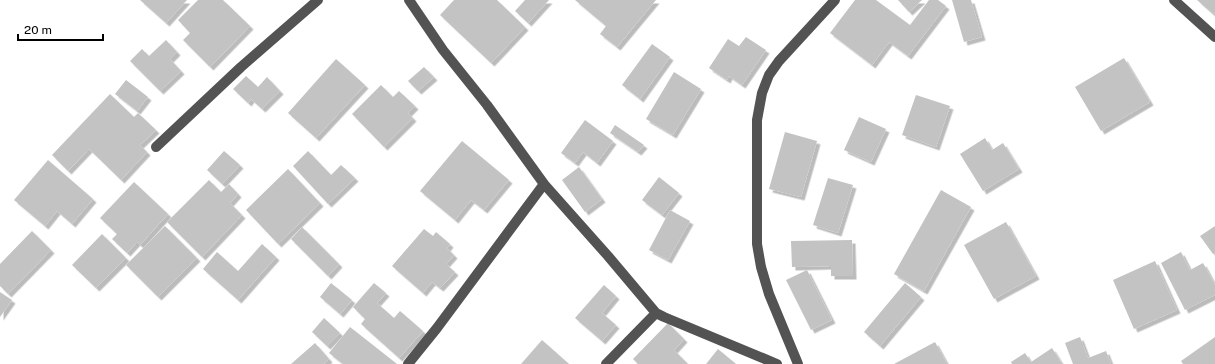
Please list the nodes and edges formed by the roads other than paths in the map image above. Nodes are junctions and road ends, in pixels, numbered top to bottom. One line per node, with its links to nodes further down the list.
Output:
1 (318, 0): 6 (street)
2 (409, 0): 7 (street)
3 (835, 0): 12 (street)
4 (1174, 0): 5 (street)
5 (1215, 36)
6 (156, 147)
7 (544, 184): 8 (street); 9 (street)
8 (656, 313): 10 (street); 11 (street)
9 (408, 364)
10 (606, 364)
11 (777, 364)
12 (798, 364)

